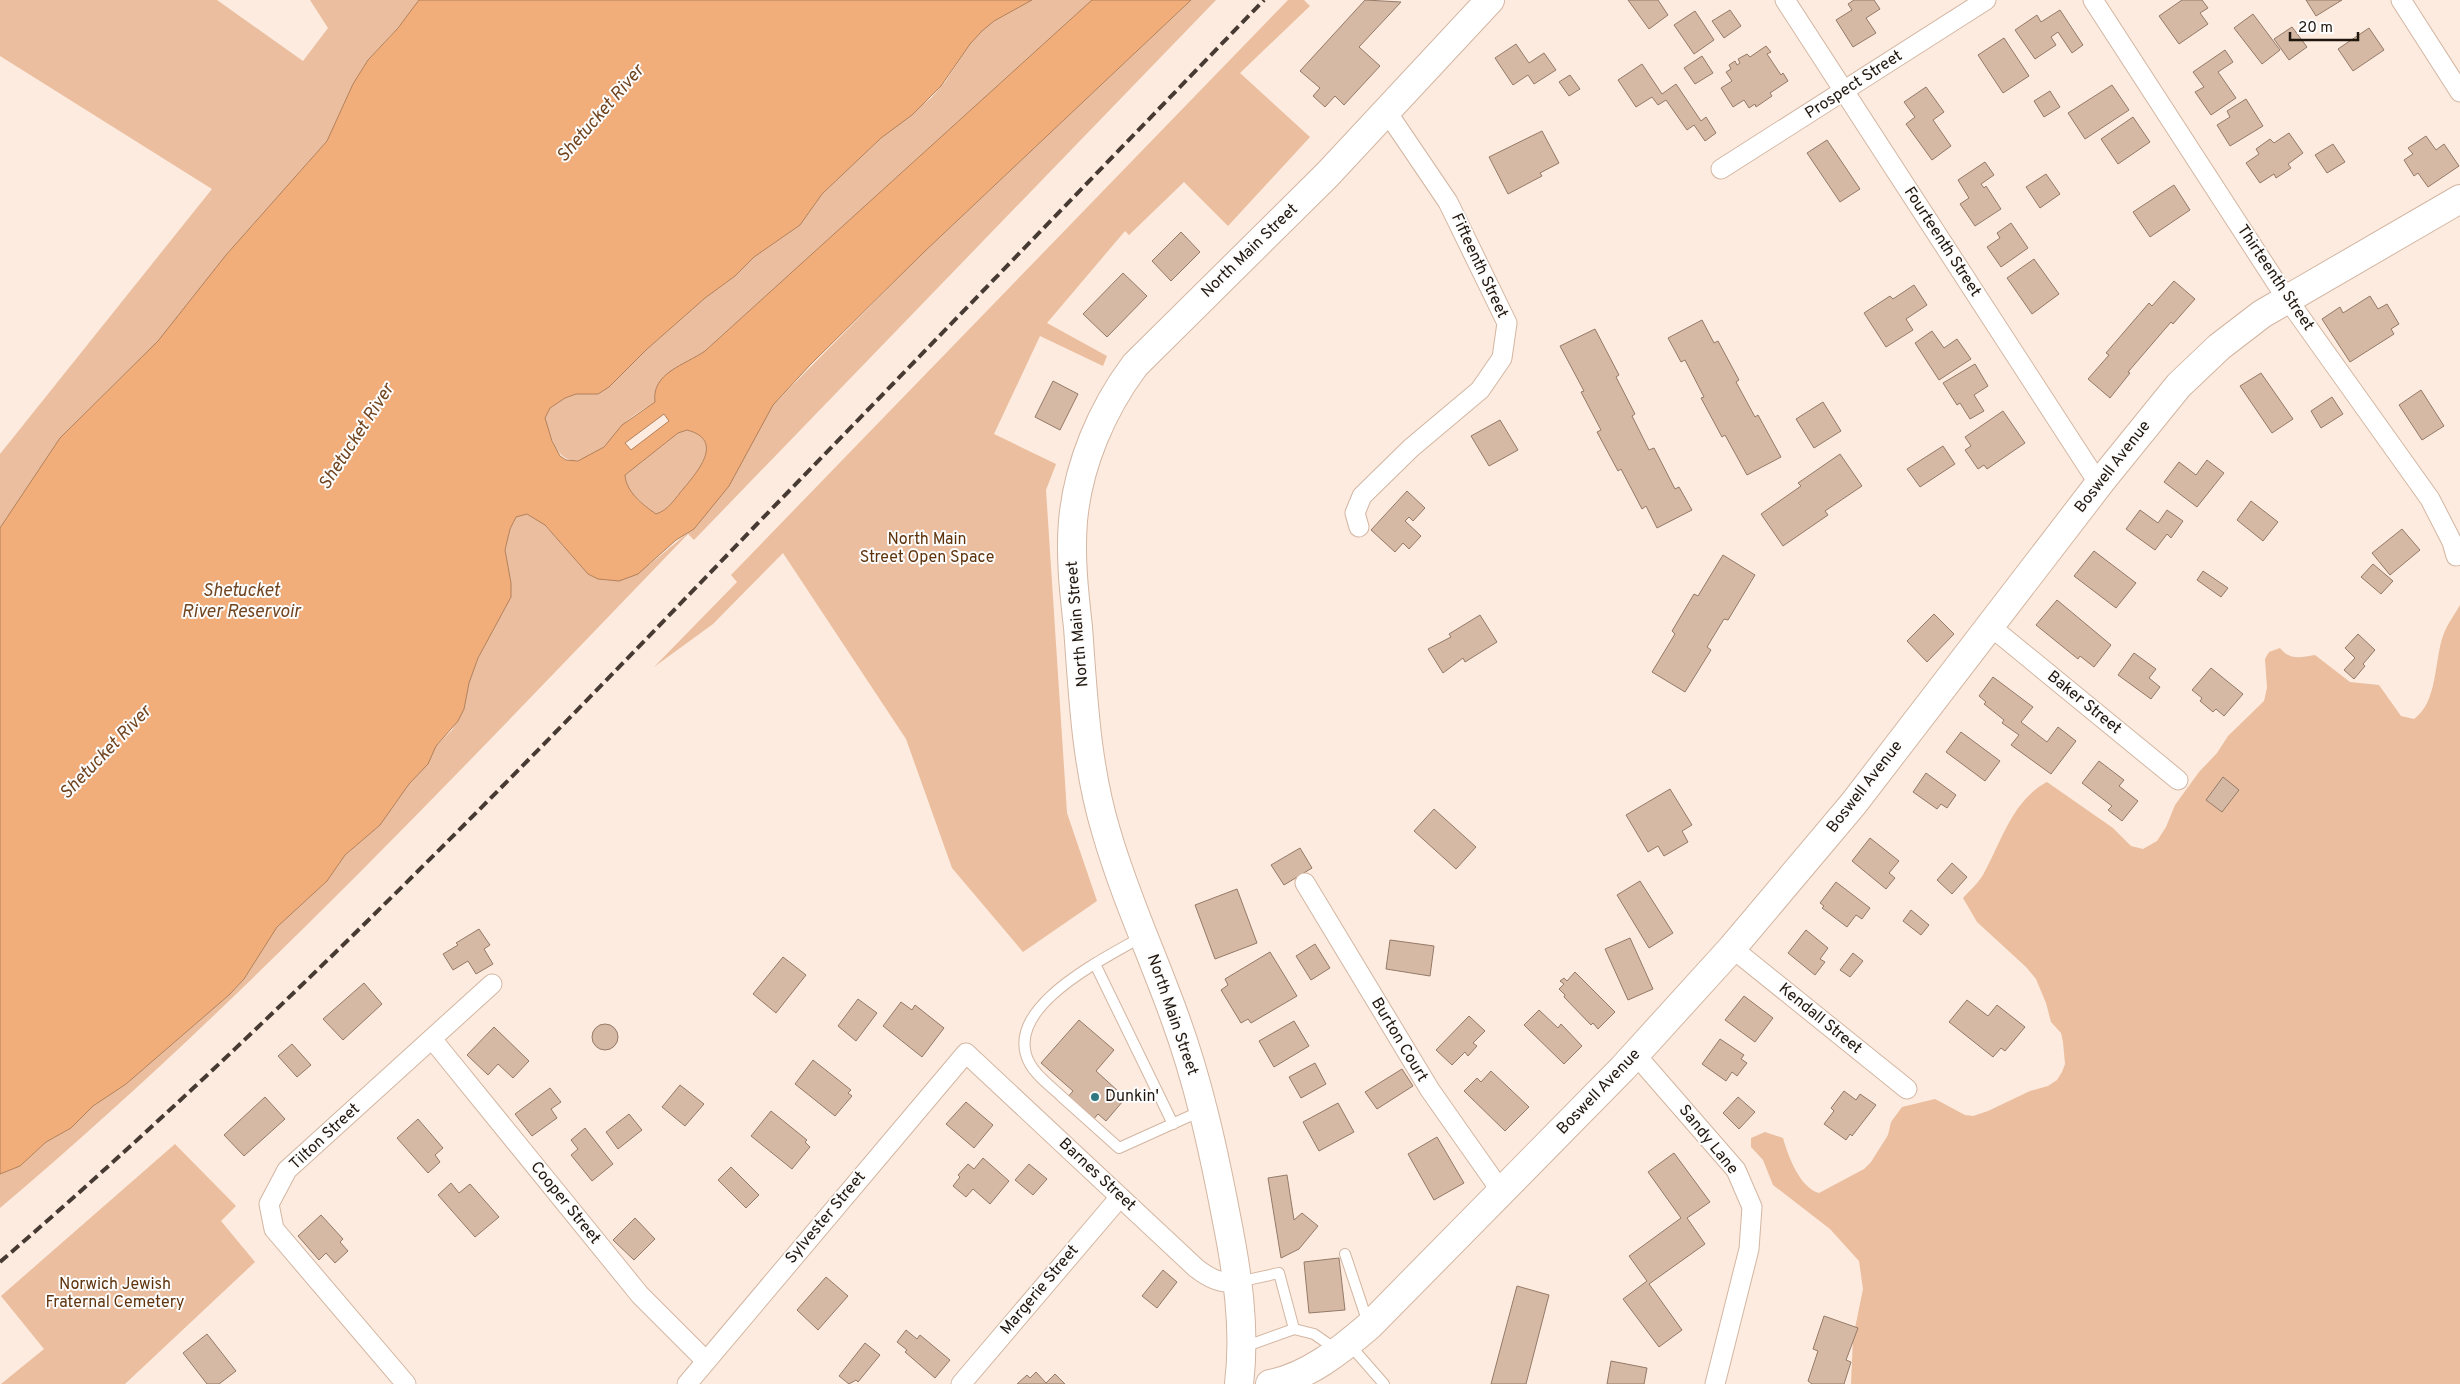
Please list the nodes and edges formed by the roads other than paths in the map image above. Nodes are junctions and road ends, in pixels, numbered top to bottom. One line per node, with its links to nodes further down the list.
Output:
1 (1490, 0): 8 (street, North Main Street)
2 (1785, 0): 6 (street, Fourteenth Street)
3 (1986, 0): 6 (street, Prospect Street)
4 (2093, 0): 11 (street, Thirteenth Street)
5 (2401, 0): 7 (street)
6 (1844, 91): 9 (street, Prospect Street); 12 (street, Fourteenth Street)
7 (2460, 92)
8 (1388, 112): 13 (street, Fifteenth Street); 18 (street, North Main Street)
9 (1721, 170)
10 (2460, 199): 11 (street, Boswell Avenue)
11 (2288, 299): 12 (street, Boswell Avenue); 14 (street, Thirteenth Street)
12 (2099, 484): 15 (street, Boswell Avenue)
13 (1358, 527)
14 (2456, 556)
15 (1990, 626): 16 (street, Baker Street); 19 (street, Boswell Avenue)
16 (2178, 780)
17 (1305, 883): 28 (street, Burton Court)
18 (1144, 936): 20 (lane); 26 (street, North Main Street)
19 (1732, 948): 24 (street, Boswell Avenue); 25 (street, Kendall Street)
20 (1095, 964): 27 (lane); 27 (lane)
21 (492, 984): 22 (street, Tilton Street)
22 (432, 1039): 36 (street, Cooper Street); 37 (street, Tilton Street)
23 (966, 1053): 29 (street, Barnes Street); 36 (street, Sylvester Street)
24 (1636, 1055): 28 (street, Boswell Avenue); 43 (street, Sandy Lane)
25 (1907, 1089)
26 (1203, 1110): 27 (lane); 31 (street, North Main Street)
27 (1173, 1124)
28 (1501, 1192): 32 (street, Boswell Avenue)
29 (1120, 1197): 31 (street, Barnes Street); 39 (street, Margerie Street)
30 (1346, 1254): 32 (lane)
31 (1237, 1282): 33 (lane); 35 (street, North Main Street)
32 (1369, 1326): 34 (street, Boswell Avenue)
33 (1294, 1329): 34 (lane); 35 (lane)
34 (1343, 1347): 41 (street, Boswell Avenue); 42 (lane)
35 (1243, 1348): 40 (street, North Main Street)
36 (706, 1362): 38 (street, Sylvester Street)
37 (406, 1384)
38 (687, 1384)
39 (961, 1384)
40 (1240, 1384)
41 (1270, 1384)
42 (1384, 1384)
43 (1715, 1384)

